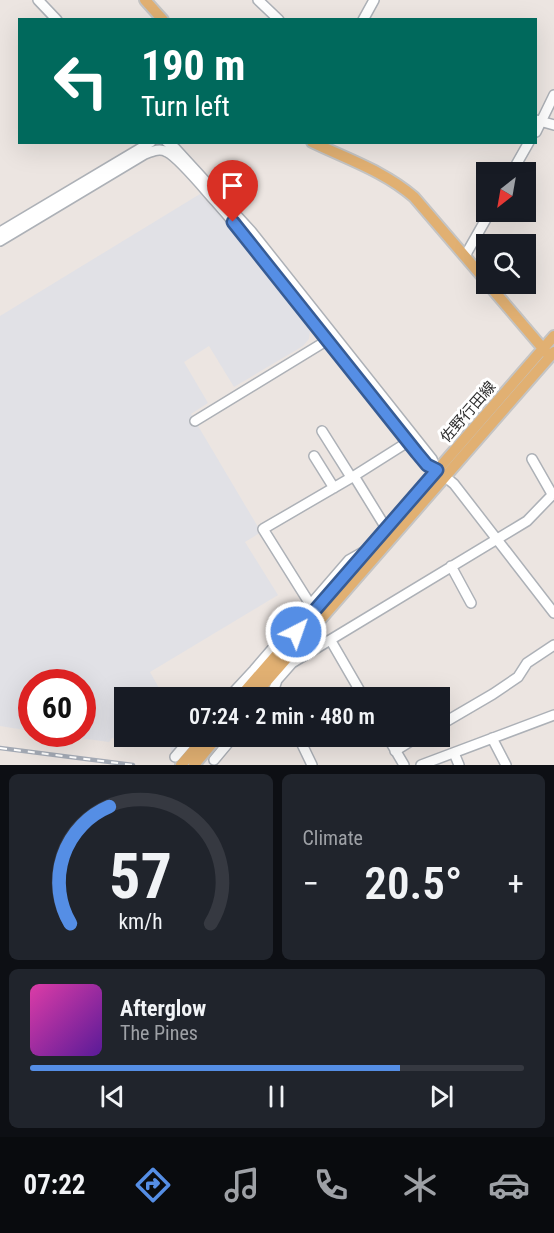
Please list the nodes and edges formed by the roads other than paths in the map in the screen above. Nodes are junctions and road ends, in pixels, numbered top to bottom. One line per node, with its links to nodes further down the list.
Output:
1 (38, 0): 5 (street)
2 (145, 0): 6 (main road)
3 (258, 0): 7 (street)
4 (374, 0): 8 (street)
5 (55, 18)
6 (161, 18)
7 (277, 18)
8 (364, 18)
9 (554, 95): 10 (street)
10 (538, 120): 11 (street)
11 (554, 125)
12 (148, 144): 18 (street)
13 (170, 144): 24 (street)
14 (317, 144): 20 (main road)
15 (528, 144): 16 (street)
16 (518, 162)
17 (484, 222): 20 (street)
18 (0, 232)
19 (0, 241): 24 (street)
20 (465, 256): 21 (main road)
21 (476, 269)
22 (498, 294): 25 (main road)
23 (554, 336): 25 (main road, 佐野行田線)
24 (331, 338): 26 (street); 28 (street)
25 (550, 354): 31 (main road, 佐野行田線)
26 (195, 421)
27 (322, 431): 32 (street)
28 (411, 440): 31 (street); 32 (street)
29 (314, 456): 33 (street)
30 (532, 459): 34 (street)
31 (441, 473): 35 (main road, 佐野行田線); 36 (street); 39 (main road, 佐野行田線)
32 (352, 477): 33 (street); 35 (street)
33 (334, 488): 41 (street)
34 (553, 494): 36 (street)
35 (386, 528): 37 (main road, 佐野行田線)
36 (497, 540): 38 (street); 42 (street)
37 (367, 550): 39 (main road, 佐野行田線); 41 (street)
38 (451, 566): 40 (street); 43 (street)
39 (356, 570): 46 (main road, 佐野行田線); 47 (main road, 佐野行田線)
40 (471, 603)
41 (310, 604): 45 (street)
42 (554, 613)
43 (331, 641): 48 (street); 49 (street)
44 (554, 645): 51 (street)
45 (238, 687)
46 (249, 687)
47 (261, 687)
48 (275, 687)
49 (358, 687)
50 (554, 715): 52 (street)
51 (450, 719)
52 (492, 738): 61 (street); 69 (street)
53 (186, 747): 63 (street)
54 (194, 747): 63 (main road)
55 (209, 747): 64 (main road)
56 (225, 747): 62 (street)
57 (303, 747): 65 (street)
58 (393, 747): 60 (street)
59 (400, 747): 60 (street)
60 (395, 750): 66 (street)
61 (454, 753): 67 (street); 68 (street)
62 (214, 760)
63 (178, 761)
64 (194, 765)
65 (312, 765)
66 (404, 765)
67 (421, 765)
68 (459, 765)
69 (506, 765)

